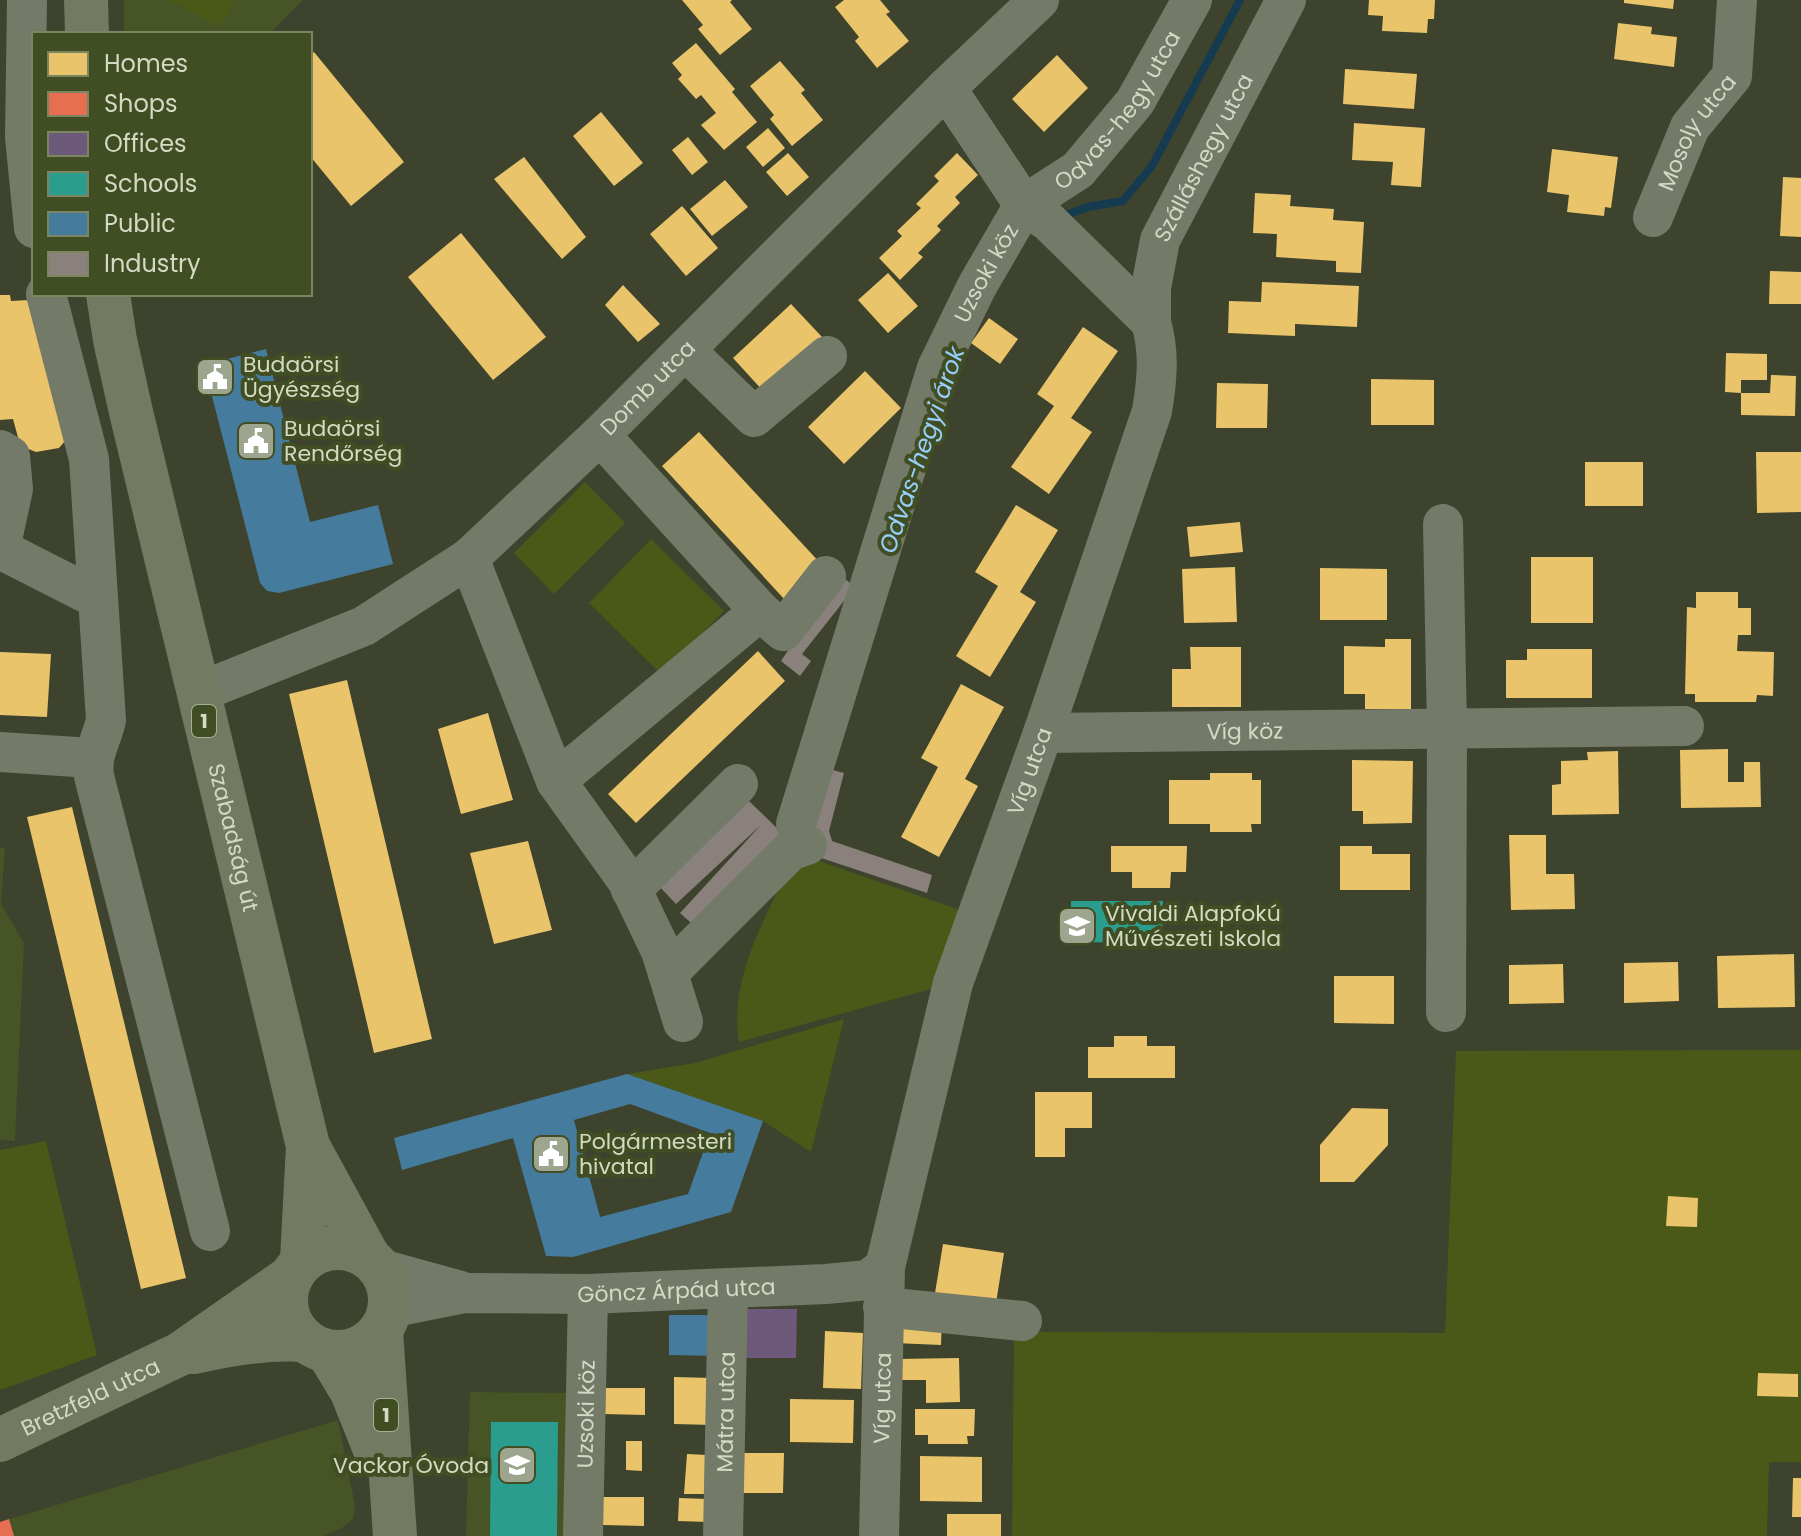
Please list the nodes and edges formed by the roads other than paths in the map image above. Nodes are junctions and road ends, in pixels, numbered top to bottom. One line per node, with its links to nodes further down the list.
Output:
1 (27, 0): 10 (street)
2 (86, 0): 7 (main road)
3 (1039, 0): 8 (street, Domb utca)
4 (1192, 0): 9 (street, Odvas-hegy utca)
5 (1286, 0): 14 (street, Szálláshegy utca)
6 (1737, 0): 11 (street, Mosoly utca)
7 (87, 32)
8 (946, 88): 9 (street); 15 (street, Domb utca)
9 (1024, 205): 14 (street); 34 (street, Uzsoki köz)
10 (32, 208)
11 (1653, 217)
12 (47, 296): 23 (street)
13 (108, 296): 25 (main road, Szabadság út / 1)
14 (1151, 322): 28 (street, Víg utca)
15 (685, 350): 16 (street); 17 (street, Domb utca)
16 (827, 356)
17 (600, 435): 21 (street, Domb utca); 24 (street)
18 (0, 450): 20 (street)
19 (1443, 524): 27 (street)
20 (0, 549): 23 (street)
21 (469, 558): 25 (street, Domb utca); 31 (street)
22 (826, 576): 24 (street)
23 (96, 598): 30 (street)
24 (760, 611): 31 (street)
25 (197, 693): 37 (main road, Szabadság út / 1)
26 (1684, 726): 27 (street, Víg köz)
27 (1447, 729): 28 (street, Víg köz); 35 (street)
28 (1043, 733): 39 (street, Víg utca)
29 (0, 752): 30 (street)
30 (91, 758): 38 (street)
31 (556, 781): 33 (street)
32 (738, 784): 33 (street)
33 (631, 890): 34 (street)
34 (668, 973): 36 (street)
35 (1446, 1012)
36 (683, 1022)
37 (308, 1146): 40 (main road, Szabadság út / 1); 42 (main road, Szabadság út / 1)
38 (210, 1231)
39 (885, 1267): 41 (street, Göncz Árpád utca); 44 (street, Víg utca)
40 (297, 1268): 42 (main road); 46 (main road, 1); 47 (main road, Bretzfeld utca)
41 (728, 1288): 43 (street, Göncz Árpád utca); 51 (street, Mátra utca)
42 (380, 1291): 43 (street, Göncz Árpád utca); 46 (main road); 49 (main road, Szabadság út / 1)
43 (588, 1294): 50 (street, Uzsoki köz)
44 (883, 1307): 45 (street); 52 (street, Víg utca)
45 (1022, 1321)
46 (316, 1346): 47 (main road, Bretzfeld utca); 49 (main road, Szabadság út / 1)
47 (180, 1354): 48 (main road, Bretzfeld utca)
48 (0, 1440)
49 (394, 1518)
50 (583, 1536)
51 (723, 1536)
52 (879, 1536)

